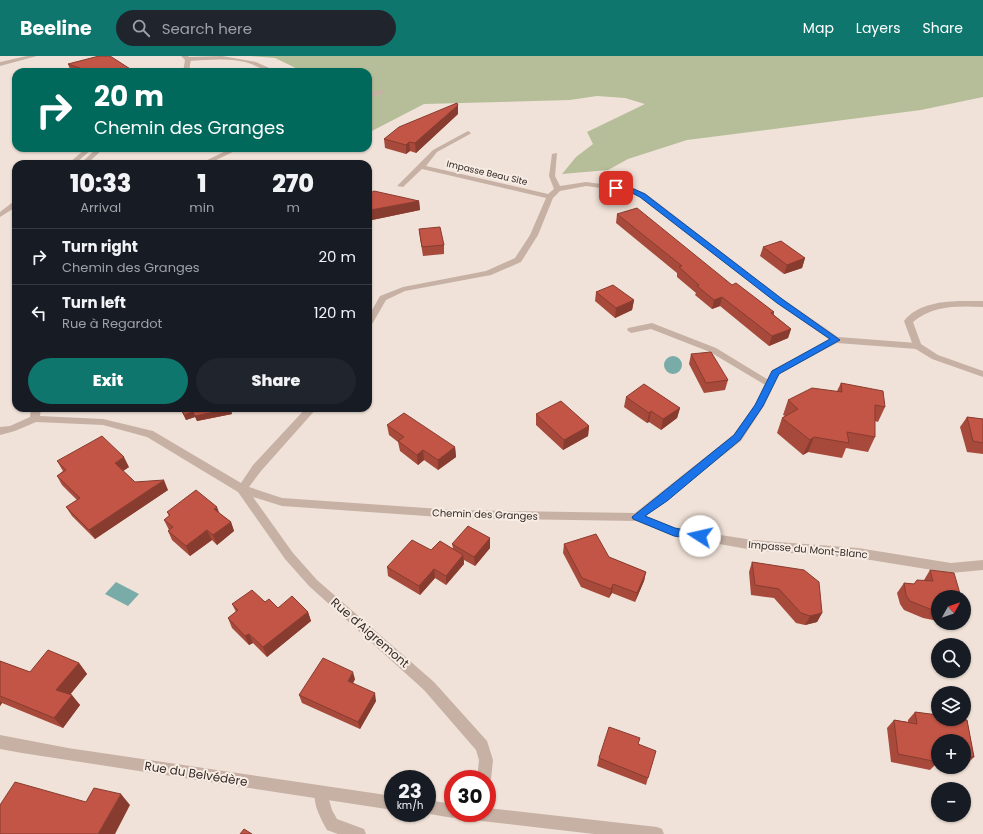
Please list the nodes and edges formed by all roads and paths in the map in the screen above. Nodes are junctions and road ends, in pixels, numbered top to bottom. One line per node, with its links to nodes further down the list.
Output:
1 (34, 56): 3 (street)
2 (186, 58): 4 (street)
3 (0, 64)
4 (268, 68)
5 (381, 92): 6 (street)
6 (372, 95)
7 (468, 133): 15 (street, Impasse Beau Site)
8 (86, 152): 12 (street)
9 (96, 152): 13 (street)
10 (229, 152): 14 (street)
11 (555, 154): 17 (street)
12 (76, 160)
13 (88, 160)
14 (211, 160)
15 (421, 167): 16 (street, Impasse Beau Site); 18 (street, Impasse Beau Site)
16 (402, 186)
17 (558, 189): 18 (street); 24 (street)
18 (550, 197): 22 (street)
19 (12, 207): 20 (street)
20 (0, 215)
21 (983, 304): 25 (street)
22 (372, 317)
23 (631, 330): 27 (street)
24 (836, 340): 25 (street); 27 (street)
25 (917, 346): 26 (street)
26 (983, 374)
27 (770, 384): 33 (street)
28 (36, 412): 30 (street)
29 (308, 412): 32 (street)
30 (35, 419): 31 (street, Chemin des Granges); 32 (street, Chemin des Granges)
31 (0, 430)
32 (242, 489): 33 (street, Chemin des Granges); 36 (street, Rue d'Aigremont)
33 (637, 517): 34 (street, Impasse du Mont-Blanc)
34 (983, 565)
35 (0, 742): 37 (street, Rue du Belvédère)
36 (485, 770)
37 (321, 794): 38 (street, Rue du Belvédère); 40 (street)
38 (384, 802)
39 (496, 815): 41 (street)
40 (359, 834)
41 (657, 834)

